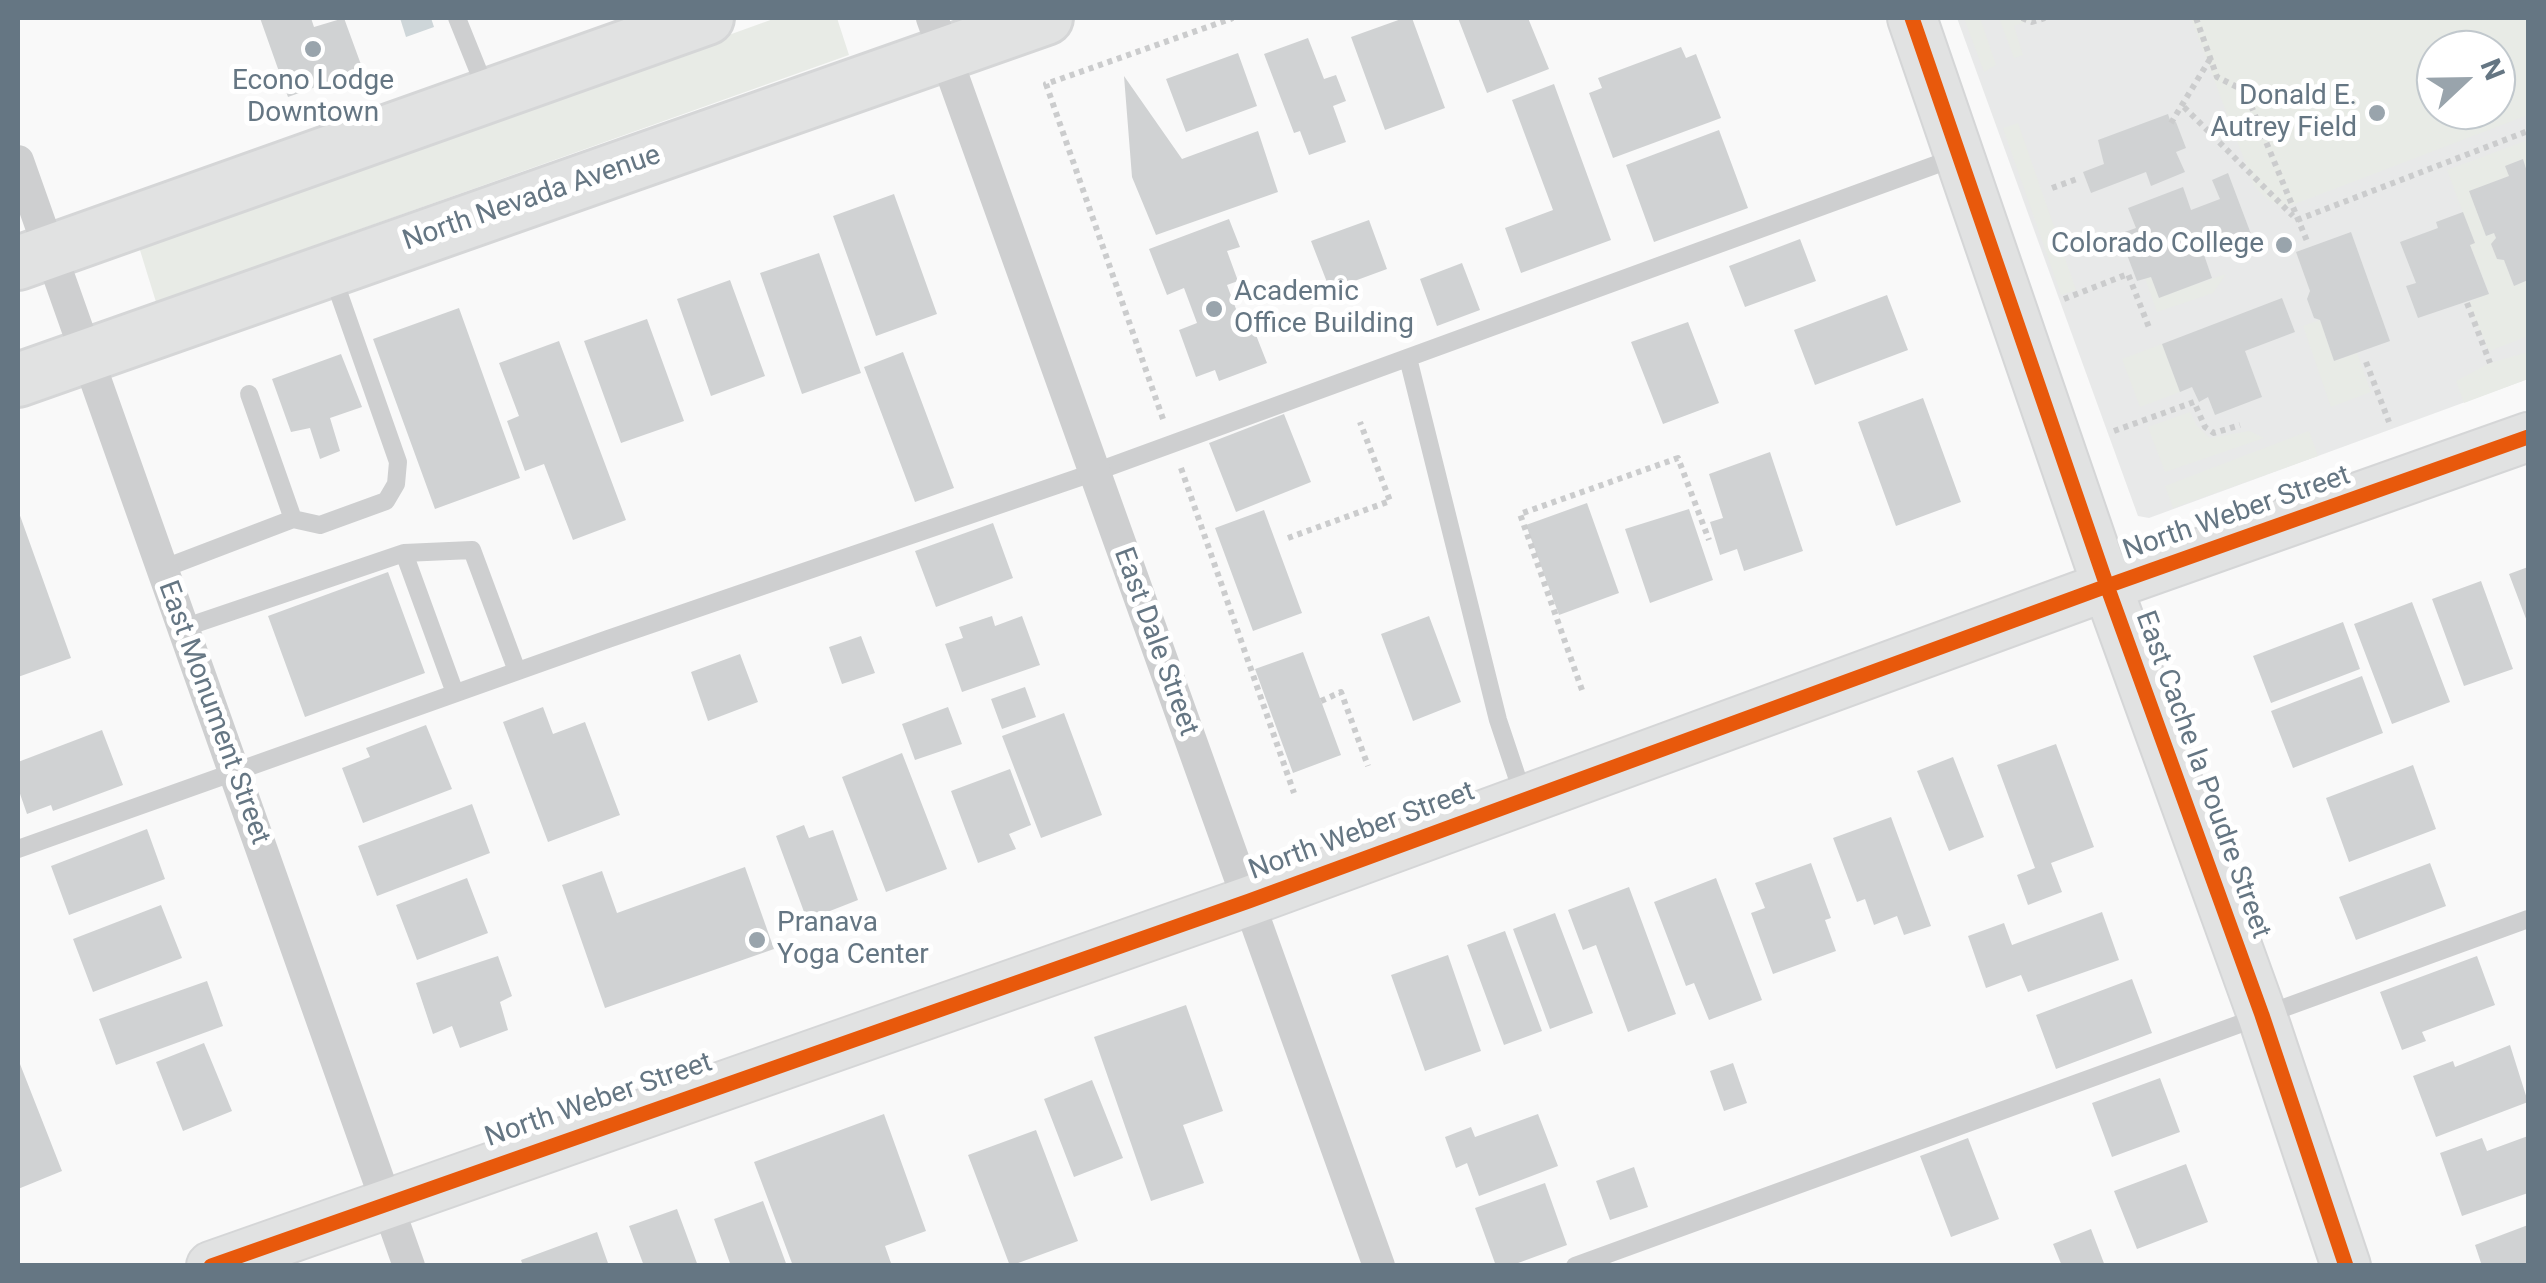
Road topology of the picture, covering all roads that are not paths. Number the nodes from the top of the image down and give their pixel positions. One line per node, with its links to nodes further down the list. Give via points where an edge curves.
1 (457, 18): 6 (lane)
2 (706, 18): 6 (main road)
3 (1046, 18): 5 (main road, North Nevada Avenue)
4 (1912, 18): 7 (street, East Cache la Poudre Street)
5 (939, 36): 10 (main road, North Nevada Avenue); 16 (street, East Dale Street)
6 (488, 96): 9 (main road)
7 (1960, 156): 12 (lane); 20 (street, East Cache la Poudre Street)
8 (18, 161): 9 (street, East Monument Street)
9 (34, 257): 11 (street, East Monument Street)
10 (330, 270): 11 (main road, North Nevada Avenue); 17 (lane, via 398,462 396,484 386,501 320,525)
11 (87, 356): 13 (main road, North Nevada Avenue); 19 (street, East Monument Street)
12 (1408, 358): 16 (lane); 25 (lane, via 1498,720)
13 (18, 380)
14 (249, 394): 17 (lane)
15 (2528, 437): 20 (street, North Weber Street)
16 (1095, 472): 22 (lane); 27 (street, East Dale Street)
17 (293, 519): 19 (lane)
18 (404, 553): 21 (lane); 22 (lane, via 472,550); 23 (lane)
19 (162, 568): 21 (street, East Monument Street)
20 (2107, 586): 25 (street, North Weber Street); 29 (street, East Cache la Poudre Street)
21 (183, 628): 24 (street, East Monument Street)
22 (516, 671): 23 (lane)
23 (455, 693): 24 (lane)
24 (234, 772): 26 (lane); 30 (street, East Monument Street)
25 (1524, 798): 27 (street, North Weber Street)
26 (18, 849)
27 (1248, 901): 30 (street, North Weber Street); 33 (street, East Dale Street)
28 (2528, 919): 29 (lane)
29 (2262, 1014): 34 (lane); 35 (street, East Cache la Poudre Street)
30 (386, 1202): 31 (street, North Weber Street); 32 (street, East Monument Street)
31 (211, 1266)
32 (409, 1266)
33 (1379, 1266)
34 (1575, 1266)
35 (2346, 1266)

